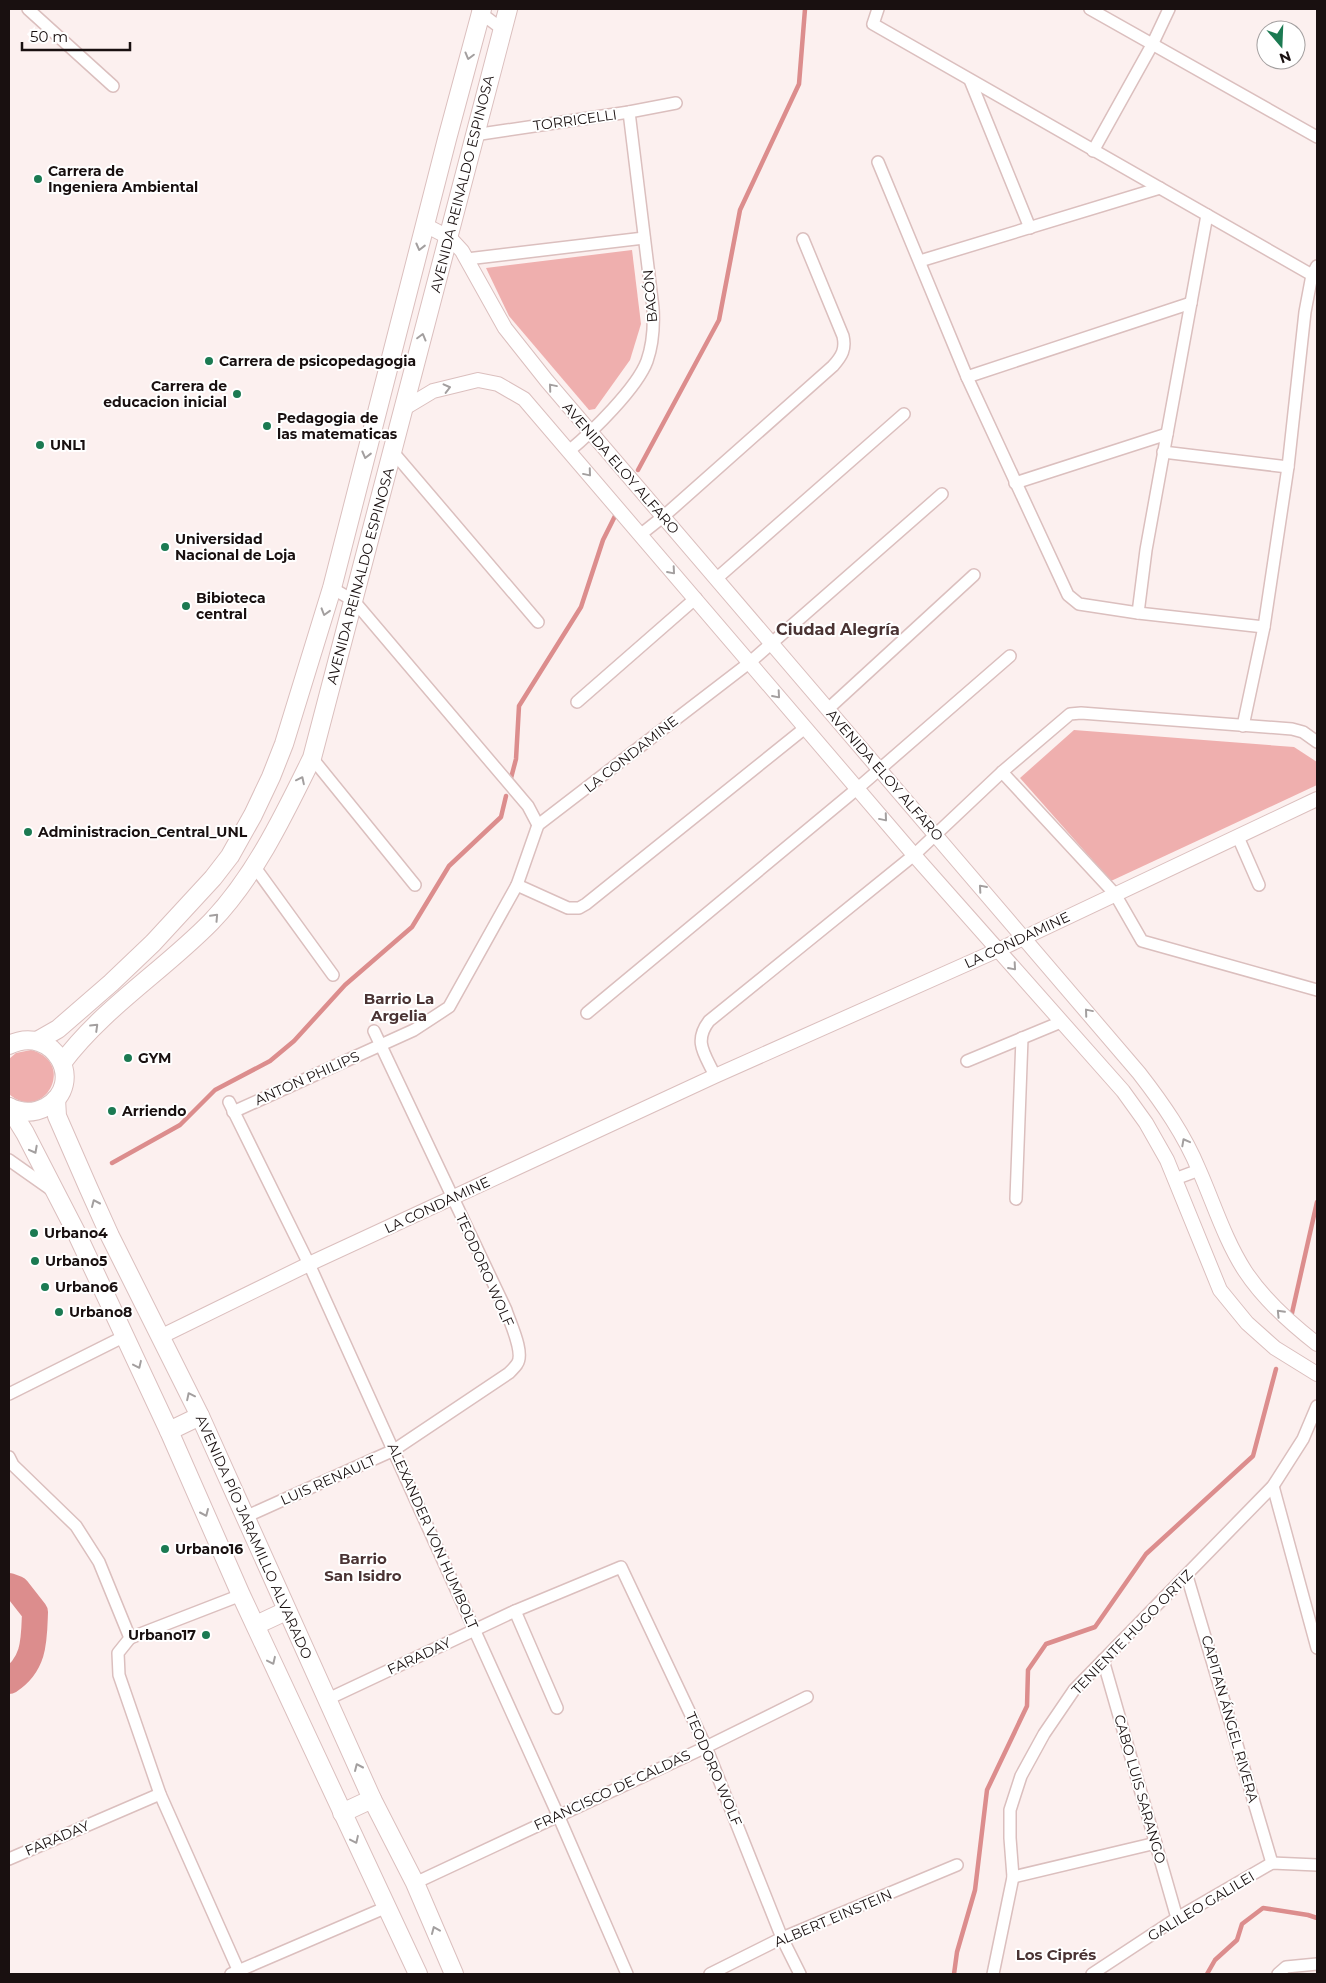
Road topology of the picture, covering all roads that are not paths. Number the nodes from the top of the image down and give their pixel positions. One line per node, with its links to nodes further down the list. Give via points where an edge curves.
1 (28, 9): 10 (street)
2 (508, 9): 7 (main road, AVENIDA REINALDO ESPINOSA)
3 (878, 9): 9 (street, via 873,24)
4 (1090, 9): 8 (street)
5 (1169, 9): 8 (street)
6 (479, 10): 7 (street); 19 (main road, AVENIDA REINALDO ESPINOSA, one-way to 19)
7 (502, 29): 13 (main road, AVENIDA REINALDO ESPINOSA)
8 (1152, 45): 14 (street); 15 (street)
9 (970, 80): 15 (street); 20 (street)
10 (113, 86)
11 (676, 103): 12 (street, TORRICELLI)
12 (629, 112): 13 (street, TORRICELLI); 22 (street, BACÓN)
13 (474, 135): 21 (main road, AVENIDA REINALDO ESPINOSA)
14 (1317, 137)
15 (1093, 151): 17 (street)
16 (878, 162): 25 (street)
17 (1160, 188): 18 (street); 20 (street)
18 (1207, 215): 26 (street); 27 (street)
19 (425, 225): 21 (street, AVENIDA ELOY ALFARO); 43 (main road, AVENIDA REINALDO ESPINOSA, one-way to 43)
20 (1030, 228): 25 (street)
21 (450, 238): 24 (street, AVENIDA ELOY ALFARO); 29 (main road, AVENIDA REINALDO ESPINOSA, one-way to 21)
22 (644, 238): 24 (street); 31 (street, BACÓN, via 654,324 647,361 638,378)
23 (803, 240): 39 (street, via 843,336 844,352 833,366)
24 (467, 259): 31 (street, AVENIDA ELOY ALFARO, one-way to 24, via 506,328)
25 (920, 262): 28 (street)
26 (1315, 270): 36 (street, via 1305,312)
27 (1191, 303): 28 (street); 32 (street)
28 (967, 377): 37 (street)
29 (403, 409): 33 (street, AVENIDA ELOY ALFARO, one-way to 33, via 433,391 478,380 498,384 524,399); 34 (main road, AVENIDA REINALDO ESPINOSA)
30 (904, 414): 42 (street)
31 (591, 433): 33 (street, BACÓN); 39 (street, AVENIDA ELOY ALFARO)
32 (1167, 434): 35 (street); 37 (street)
33 (569, 451): 40 (street, AVENIDA ELOY ALFARO, one-way to 40)
34 (393, 452): 45 (main road, AVENIDA REINALDO ESPINOSA); 47 (street)
35 (1163, 452): 36 (street); 46 (street)
36 (1288, 467): 48 (street)
37 (1015, 483): 46 (street, via 1068,595 1079,604)
38 (942, 494): 49 (street, LA CONDAMINE)
39 (664, 516): 40 (street); 42 (street, AVENIDA ELOY ALFARO)
40 (640, 535): 44 (street, AVENIDA ELOY ALFARO, one-way to 44)
41 (974, 575): 53 (street)
42 (716, 578): 49 (street, AVENIDA ELOY ALFARO)
43 (332, 588): 45 (street); 79 (main road, AVENIDA REINALDO ESPINOSA, one-way to 79, via 284,744 253,815 230,856 146,950 58,1029)
44 (696, 598): 51 (street, AVENIDA ELOY ALFARO); 52 (street)
45 (354, 601): 57 (main road, AVENIDA REINALDO ESPINOSA); 62 (street, via 528,806)
46 (1138, 614): 48 (street)
47 (538, 622)
48 (1264, 627): 54 (street)
49 (772, 642): 51 (street, LA CONDAMINE); 53 (street, AVENIDA ELOY ALFARO)
50 (1010, 656): 58 (street)
51 (749, 663): 55 (street, AVENIDA ELOY ALFARO, one-way to 55); 62 (street, LA CONDAMINE)
52 (577, 702)
53 (828, 709): 58 (street, AVENIDA ELOY ALFARO)
54 (1244, 726): 56 (street, via 1292,729); 59 (street, via 1075,713 1065,717)
55 (805, 728): 60 (street, AVENIDA ELOY ALFARO); 68 (street, via 579,908 568,908)
56 (1317, 742)
57 (312, 758): 66 (main road, AVENIDA REINALDO ESPINOSA, one-way to 57); 67 (street)
58 (879, 768): 60 (street); 63 (street, AVENIDA ELOY ALFARO)
59 (1002, 772): 63 (street); 70 (street)
60 (858, 788): 65 (street, AVENIDA ELOY ALFARO, one-way to 65); 75 (street)
61 (1317, 799): 64 (street, LA CONDAMINE)
62 (538, 825): 68 (street)
63 (937, 835): 65 (street); 71 (street, AVENIDA ELOY ALFARO, one-way to 63)
64 (1238, 837): 69 (street); 70 (street, LA CONDAMINE)
65 (914, 855): 72 (street, AVENIDA ELOY ALFARO); 84 (street, via 708,1021 700,1037)
66 (254, 866): 73 (street); 83 (main road, AVENIDA REINALDO ESPINOSA, one-way to 66, via 106,1016 209,924)
67 (416, 885)
68 (517, 885): 81 (street, ANTON PHILIPS, via 449,1007 414,1030)
69 (1259, 885)
70 (1115, 894): 71 (street, LA CONDAMINE); 74 (street, via 1142,941)
71 (1024, 937): 72 (street, LA CONDAMINE); 89 (street, AVENIDA ELOY ALFARO, one-way to 71, via 1170,1114 1140,1073)
72 (998, 950): 76 (street, AVENIDA ELOY ALFARO, one-way to 76); 84 (street, LA CONDAMINE)
73 (334, 975)
74 (1317, 990)
75 (587, 1013)
76 (1061, 1022): 78 (street); 90 (street, AVENIDA ELOY ALFARO, via 1135,1107)
77 (374, 1031): 81 (street, TEODORO WOLF)
78 (1022, 1038): 82 (street); 93 (street)
79 (38, 1041): 80 (main road, via 22,1040); 83 (main road, via 52,1049)
80 (9, 1045)
81 (380, 1045): 87 (street, ANTON PHILIPS); 92 (street, TEODORO WOLF)
82 (967, 1061)
83 (62, 1063): 85 (main road, via 64,1084)
84 (715, 1076): 92 (street, LA CONDAMINE)
85 (56, 1099): 86 (main road, via 35,1112); 94 (main road, AVENIDA PÍO JARAMILLO ALVARADO, one-way to 85, via 57,1116)
86 (9, 1107): 91 (main road, one-way to 91)
87 (231, 1107): 96 (street, ALEXANDER VON HUMBOLT)
88 (9, 1160): 91 (street)
89 (1199, 1170): 90 (street); 99 (street, AVENIDA ELOY ALFARO, one-way to 89, via 1289,1322 1246,1272 1230,1246)
90 (1175, 1179): 101 (street, AVENIDA ELOY ALFARO, via 1220,1290 1247,1323 1275,1348)
91 (58, 1194): 95 (main road)
92 (452, 1198): 96 (street, LA CONDAMINE); 100 (street, TEODORO WOLF, via 506,1310 520,1351 517,1365)
93 (1016, 1199)
94 (110, 1236): 95 (main road); 98 (main road, AVENIDA PÍO JARAMILLO ALVARADO)
95 (84, 1248): 97 (main road)
96 (309, 1264): 98 (street, LA CONDAMINE); 106 (street, ALEXANDER VON HUMBOLT)
97 (125, 1336): 102 (street); 105 (main road, one-way to 105)
98 (160, 1337): 104 (main road, AVENIDA PÍO JARAMILLO ALVARADO, one-way to 98)
99 (1317, 1344)
100 (509, 1373): 106 (street, LUIS RENAULT)
101 (1317, 1374)
102 (9, 1394)
103 (1317, 1406): 108 (street, TENIENTE HUGO ORTIZ, via 1303,1438)
104 (200, 1416): 105 (main road); 109 (main road, AVENIDA PÍO JARAMILLO ALVARADO)
105 (169, 1432): 112 (main road, one-way to 112)
106 (394, 1450): 109 (street, LUIS RENAULT); 116 (street, ALEXANDER VON HUMBOLT)
107 (9, 1457): 117 (street, via 13,1465 76,1526 99,1562)
108 (1274, 1486): 111 (street, TENIENTE HUGO ORTIZ); 118 (street)
109 (245, 1517): 113 (main road, AVENIDA PÍO JARAMILLO ALVARADO)
110 (621, 1566): 114 (street, FARADAY); 123 (street, TEODORO WOLF)
111 (1188, 1576): 119 (street, TENIENTE HUGO ORTIZ); 130 (street, CAPITAN ÁNGEL RIVERA)
112 (241, 1595): 115 (main road); 117 (street)
113 (286, 1611): 115 (main road); 121 (main road, AVENIDA PÍO JARAMILLO ALVARADO)
114 (515, 1611): 116 (street, FARADAY); 122 (street)
115 (256, 1625): 126 (main road, one-way to 126)
116 (475, 1629): 121 (street, FARADAY); 127 (street, ALEXANDER VON HUMBOLT)
117 (130, 1638): 124 (street, via 118,1653 119,1675)
118 (1317, 1645)
119 (1103, 1660): 128 (street, CABO LUIS SARANGO); 133 (street, TENIENTE HUGO ORTIZ, via 1074,1690 1044,1734 1022,1776 1010,1810)
120 (808, 1697): 123 (street, FRANCISCO DE CALDAS)
121 (328, 1699): 125 (main road, AVENIDA PÍO JARAMILLO ALVARADO, one-way to 121)
122 (557, 1708)
123 (706, 1746): 127 (street, FRANCISCO DE CALDAS); 137 (street, TEODORO WOLF)
124 (160, 1794): 129 (street, FARADAY); 139 (street)
125 (372, 1798): 126 (main road); 134 (main road, AVENIDA PÍO JARAMILLO ALVARADO)
126 (342, 1813): 135 (main road, one-way to 135)
127 (558, 1815): 134 (street, FRANCISCO DE CALDAS); 143 (street, ALEXANDER VON HUMBOLT)
128 (1156, 1843): 133 (street); 136 (street, CABO LUIS SARANGO)
129 (9, 1859)
130 (1272, 1863): 132 (street); 136 (street, GALILEO GALILEI)
131 (957, 1865): 137 (street, ALBERT EINSTEIN)
132 (1317, 1866)
133 (1013, 1877): 146 (street, TENIENTE HUGO ORTIZ)
134 (415, 1883): 142 (main road, AVENIDA PÍO JARAMILLO ALVARADO, one-way to 134)
135 (387, 1907): 139 (street); 141 (main road)
136 (1177, 1918): 147 (street, GALILEO GALILEI)
137 (782, 1938): 144 (street, ALBERT EINSTEIN); 145 (street, TEODORO WOLF)
138 (1317, 1964): 140 (street, via 1286,1967)
139 (236, 1973)
140 (1279, 1973)
141 (418, 1974)
142 (454, 1974)
143 (628, 1974)
144 (710, 1974)
145 (800, 1974)
146 (993, 1974)
147 (1092, 1974)

